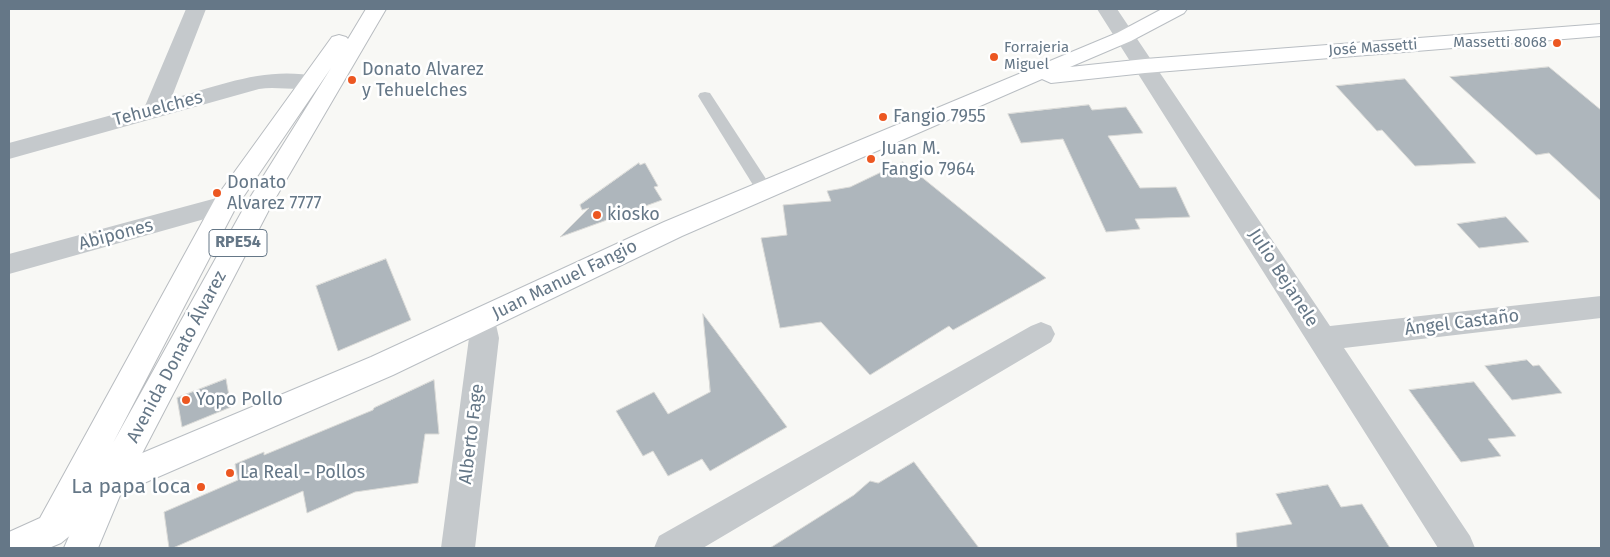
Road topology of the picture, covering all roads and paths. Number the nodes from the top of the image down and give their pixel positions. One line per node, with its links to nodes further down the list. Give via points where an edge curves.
1 (196, 9): 12 (street)
2 (363, 9): 10 (main road, Avenida Donato Álvarez / RPE54)
3 (376, 9): 21 (main road, Avenida Donato Álvarez / RPE54, via 260,204)
4 (1107, 9): 7 (street, Julio Bejanele)
5 (1177, 9): 7 (main road, Juan Manuel Fangio)
6 (1601, 30): 8 (main road, José Massetti)
7 (1124, 37): 8 (street, Julio Bejanele); 9 (main road, Juan Manuel Fangio)
8 (1144, 66): 9 (main road, Juan Manuel Fangio); 20 (street, Julio Bejanele)
9 (1022, 79): 14 (main road, Juan Manuel Fangio)
10 (310, 82): 12 (street, Tehuelches, via 257,82); 15 (main road, Avenida Donato Álvarez / RPE54)
11 (705, 96): 14 (lane)
12 (155, 109): 13 (street, Tehuelches)
13 (9, 151)
14 (764, 189): 18 (main road, Juan Manuel Fangio)
15 (224, 205): 16 (street, Abipones); 22 (main road, Avenida Donato Álvarez / RPE54)
16 (9, 264)
17 (1601, 307): 20 (street, Ángel Castaño)
18 (481, 320): 21 (main road, Juan Manuel Fangio, via 382,366); 25 (street, Alberto Fage, via 484,338)
19 (1042, 334): 26 (street)
20 (1322, 339): 27 (street, Julio Bejanele)
21 (109, 482): 22 (main road, Avenida Donato Álvarez / RPE54); 24 (main road)
22 (45, 540): 23 (main road, Avenida Donato Álvarez / RPE54)
23 (9, 548)
24 (81, 548)
25 (458, 548)
26 (671, 548)
27 (1458, 548)

